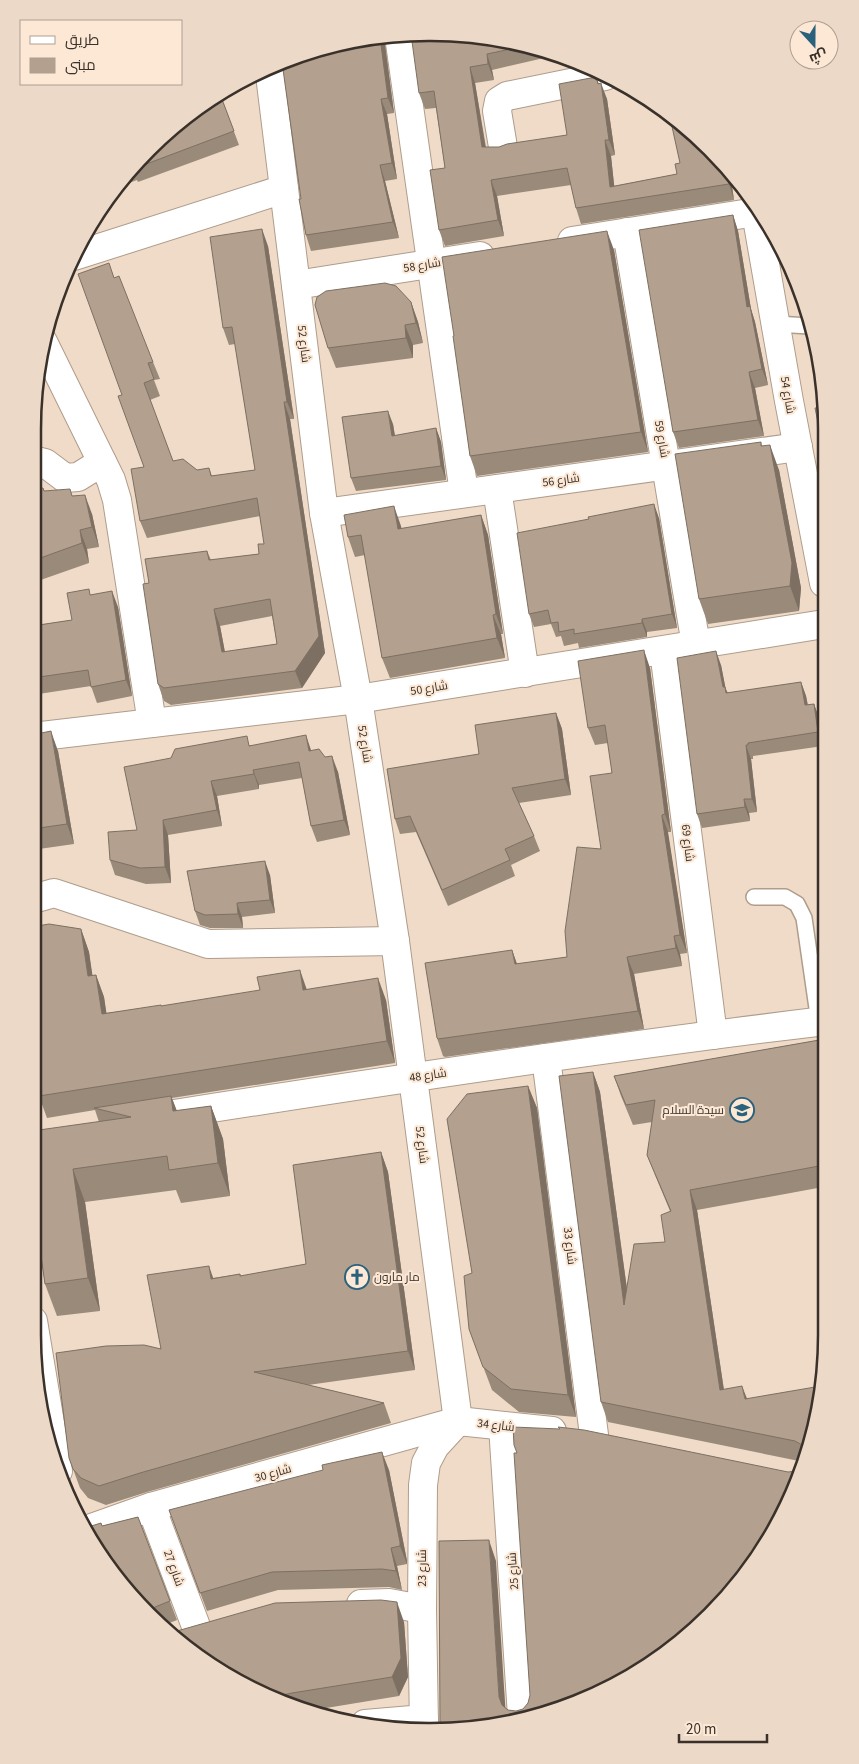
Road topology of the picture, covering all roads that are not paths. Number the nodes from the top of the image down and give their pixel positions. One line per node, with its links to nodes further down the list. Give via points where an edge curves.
1 (400, 42): 12 (street)
2 (270, 76): 5 (street, شارع 52)
3 (594, 78): 4 (street, via 507,96 499,101 497,111)
4 (502, 147)
5 (284, 188): 11 (street); 13 (street, شارع 52)
6 (749, 210): 8 (street)
7 (759, 224): 14 (street, شارع 54)
8 (627, 232): 9 (street); 20 (street, شارع 59)
9 (549, 245)
10 (500, 252): 12 (street, شارع 58)
11 (84, 253)
12 (432, 263): 13 (street, شارع 58); 22 (street)
13 (296, 285): 23 (street, شارع 52)
14 (776, 324): 15 (lane); 17 (street, شارع 54)
15 (804, 326)
16 (49, 354): 18 (street)
17 (798, 447): 20 (street, شارع 56); 24 (street, شارع 54)
18 (102, 462): 19 (street, via 78,477 64,478); 30 (street, via 116,500)
19 (41, 463)
20 (667, 465): 21 (street, شارع 56); 26 (street, شارع 59)
21 (497, 489): 22 (street, شارع 56); 28 (street)
22 (464, 493): 23 (street, شارع 56)
23 (324, 512): 29 (street, شارع 52)
24 (818, 552)
25 (818, 625): 26 (street, شارع 50)
26 (696, 646): 27 (street, شارع 50)
27 (664, 651): 28 (street, شارع 50); 37 (street, شارع 69)
28 (525, 673): 29 (street, شارع 50)
29 (358, 699): 30 (street, شارع 50); 34 (street, شارع 52)
30 (152, 723): 31 (street, شارع 50)
31 (41, 736)
32 (41, 897): 34 (street, via 54,893 208,944)
33 (754, 897): 35 (lane, via 786,897 797,904 804,918)
34 (394, 940): 39 (street, شارع 52)
35 (818, 998)
36 (818, 1022): 37 (street, شارع 48)
37 (713, 1035): 38 (street, شارع 48)
38 (546, 1058): 39 (street, شارع 48); 43 (street, شارع 33)
39 (414, 1076): 40 (street, شارع 48); 41 (street, شارع 52)
40 (150, 1118)
41 (458, 1421): 42 (street, شارع 34); 45 (street, شارع 30); 48 (street, شارع 23, via 435,1446 426,1463)
42 (503, 1426): 43 (street, شارع 34); 51 (street, شارع 25)
43 (594, 1435): 44 (street, شارع 34)
44 (622, 1440)
45 (152, 1507): 46 (street, شارع 30); 50 (street, شارع 27)
46 (92, 1528)
47 (338, 1604): 48 (street, via 389,1603)
48 (422, 1609): 52 (street, شارع 23)
49 (224, 1621): 50 (street)
50 (185, 1633)
51 (522, 1712)
52 (424, 1722)

